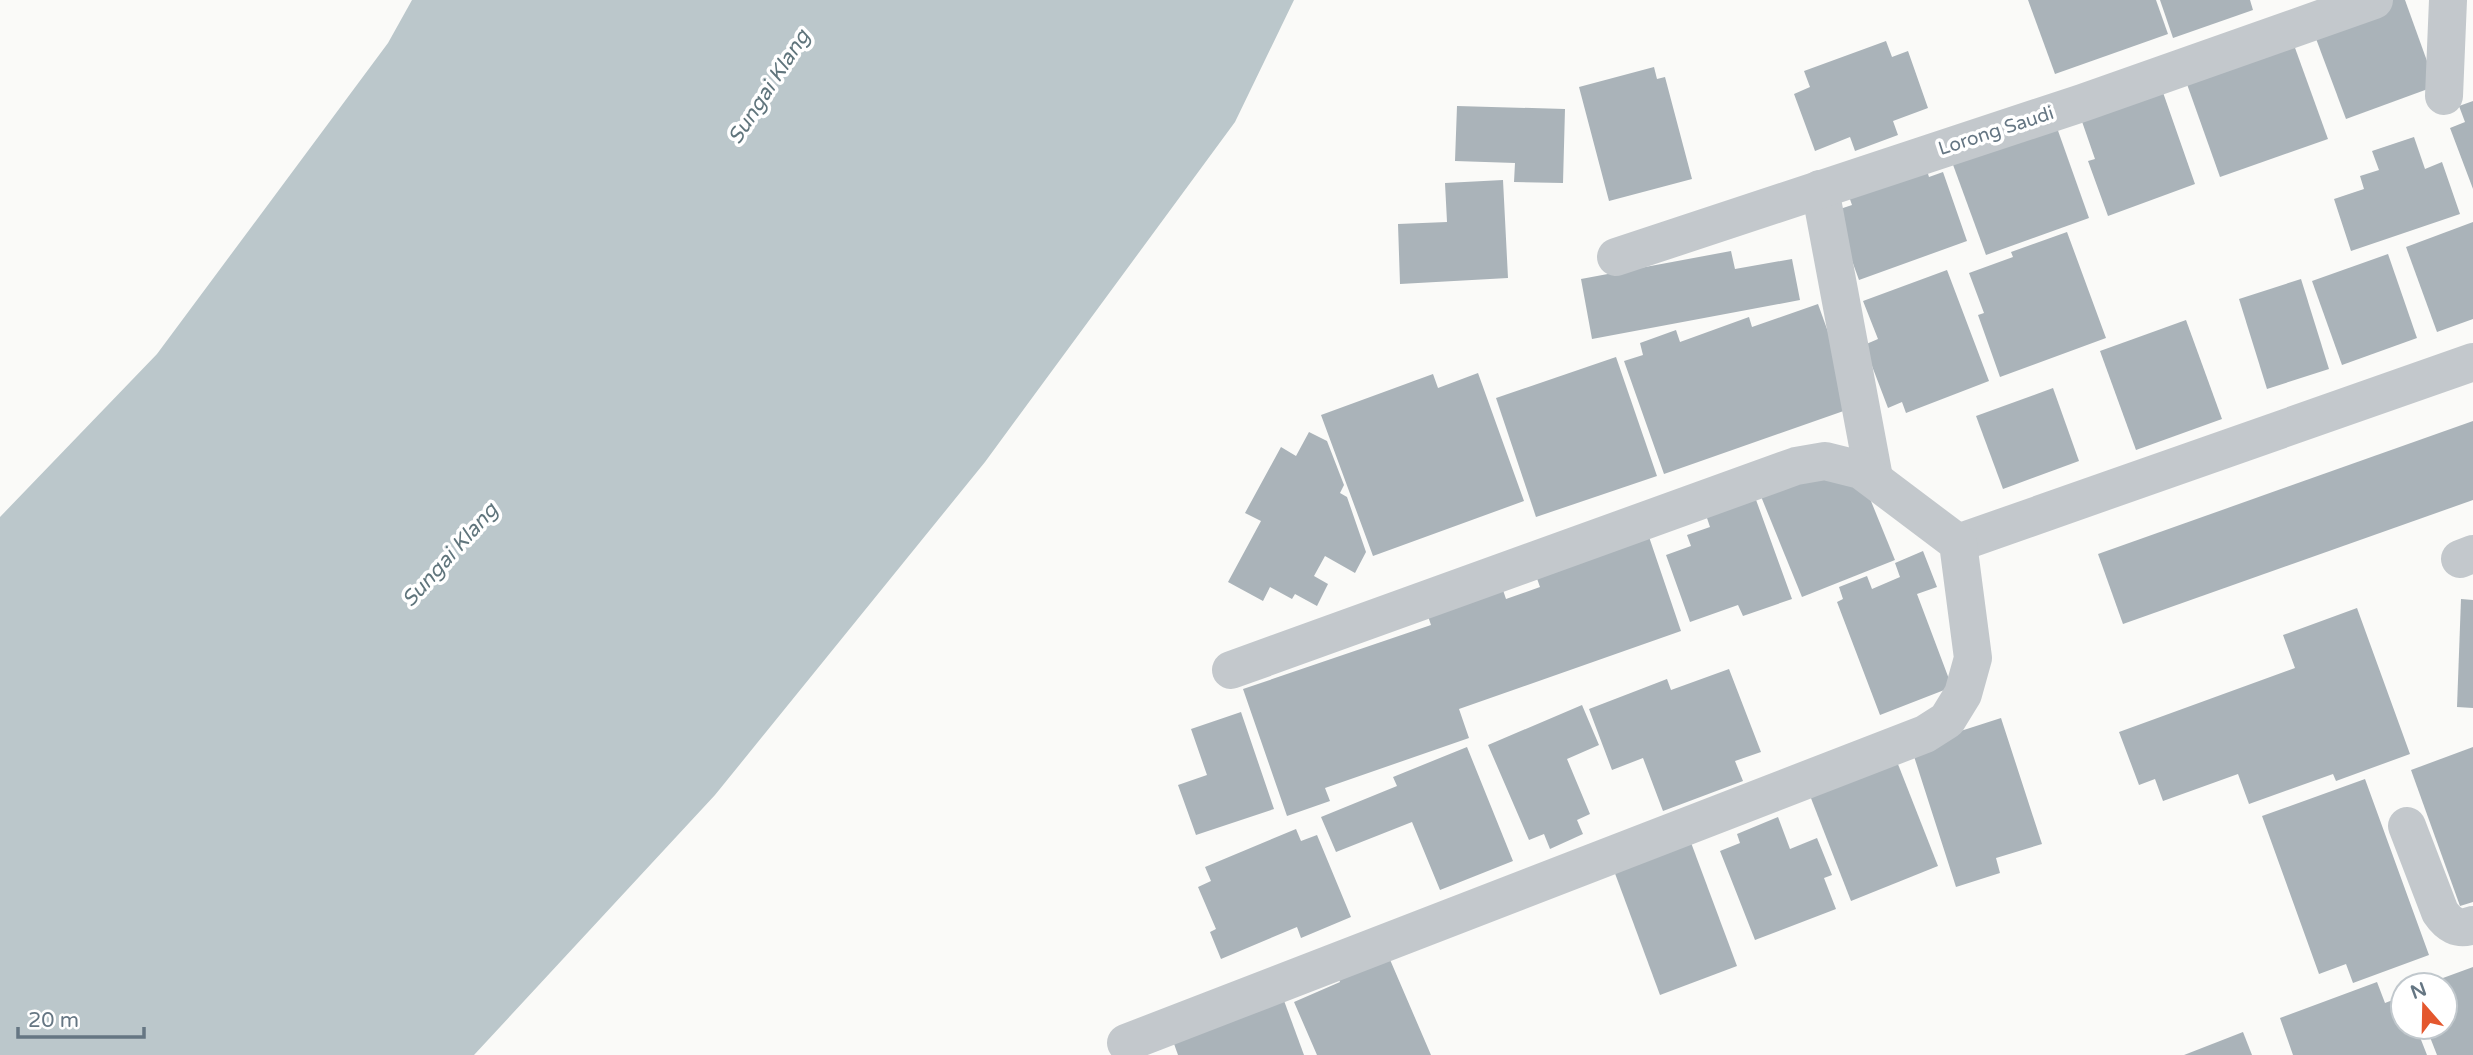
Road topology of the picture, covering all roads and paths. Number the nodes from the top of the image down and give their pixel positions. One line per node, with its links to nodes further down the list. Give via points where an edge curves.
1 (2374, 0): 4 (street, Lorong Saudi)
2 (2448, 0): 3 (street)
3 (2444, 96)
4 (1820, 189): 5 (street, Lorong Saudi); 7 (street)
5 (1616, 257)
6 (2473, 362): 8 (street)
7 (1874, 478): 8 (street); 9 (street, via 1825,460 1796,466)
8 (1958, 543): 12 (street, via 1973,658 1963,694 1947,720 1925,734)
9 (1231, 670)
10 (2407, 825): 11 (street, via 2446,922 2456,927)
11 (2473, 925)
12 (1126, 1043)

